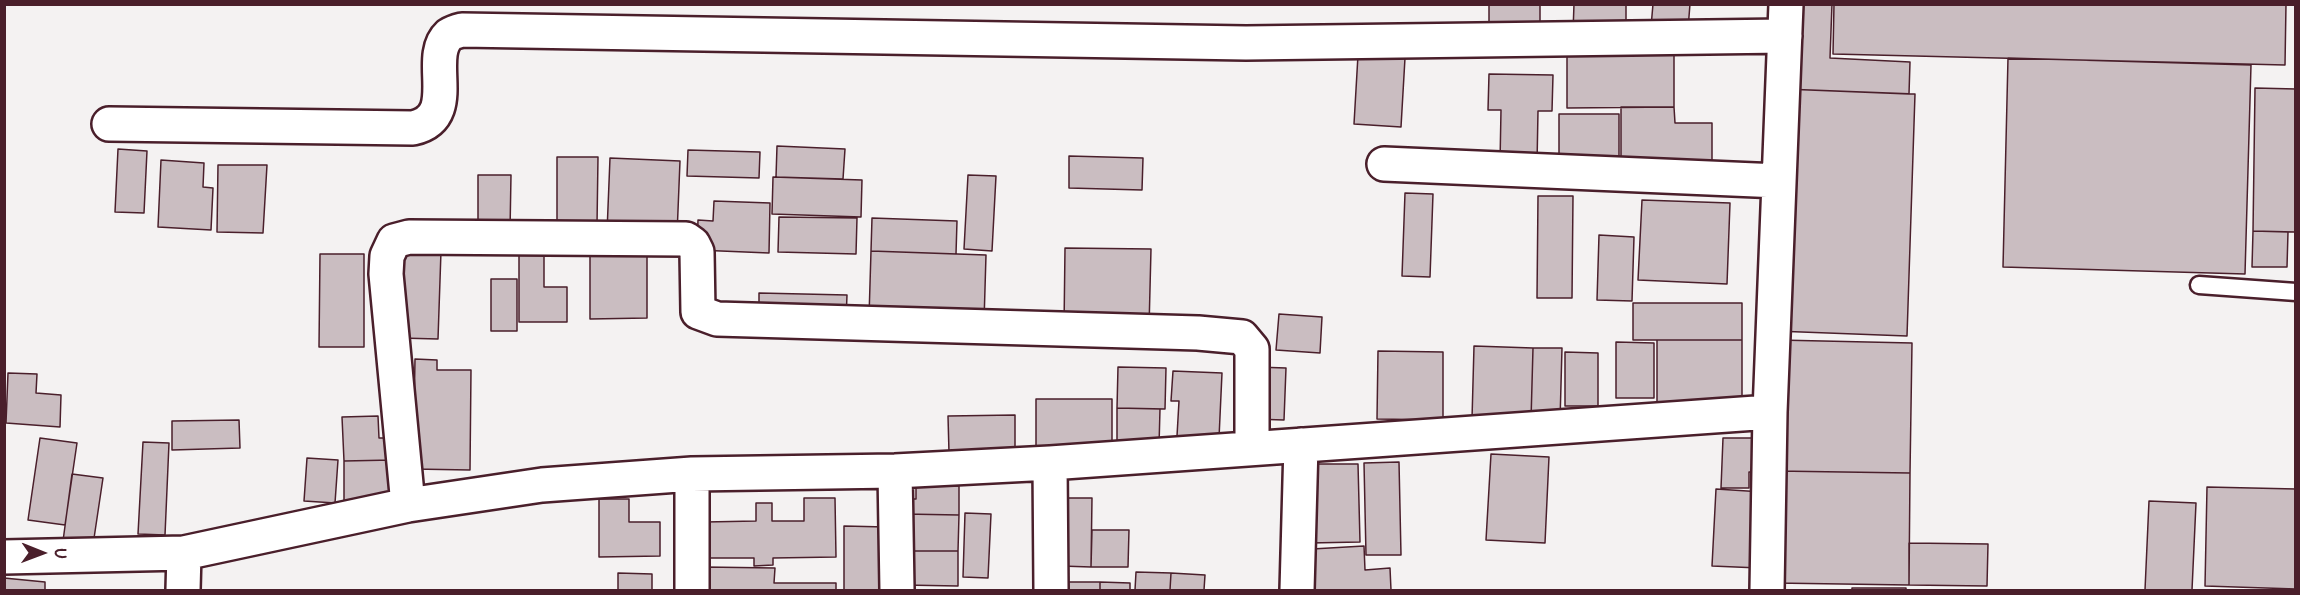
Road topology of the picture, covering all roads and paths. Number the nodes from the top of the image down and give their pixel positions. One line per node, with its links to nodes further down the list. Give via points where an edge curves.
1 (1785, 20): 2 (street, via 1246,43 462,30 449,36 442,47 437,111 424,125 413,128); 4 (street)
2 (109, 124)
3 (1383, 164): 4 (street)
4 (1779, 182): 7 (street)
5 (2199, 285): 6 (lane)
6 (2295, 292)
7 (1770, 412): 8 (street); 21 (street)
8 (1301, 445): 9 (street); 20 (street)
9 (1252, 448): 10 (street); 13 (street, via 1252,349 1242,337 717,319 698,312 697,252 686,239 410,237 394,241 387,256 386,274)
10 (1050, 463): 11 (street); 19 (street)
11 (895, 471): 12 (street); 18 (street)
12 (692, 474): 13 (street, via 542,485); 17 (street)
13 (408, 505): 14 (street)
14 (184, 553): 15 (street); 16 (street)
15 (4, 557)
16 (183, 591)
17 (692, 591)
18 (897, 591)
19 (1051, 591)
20 (1297, 591)
21 (1767, 591)

